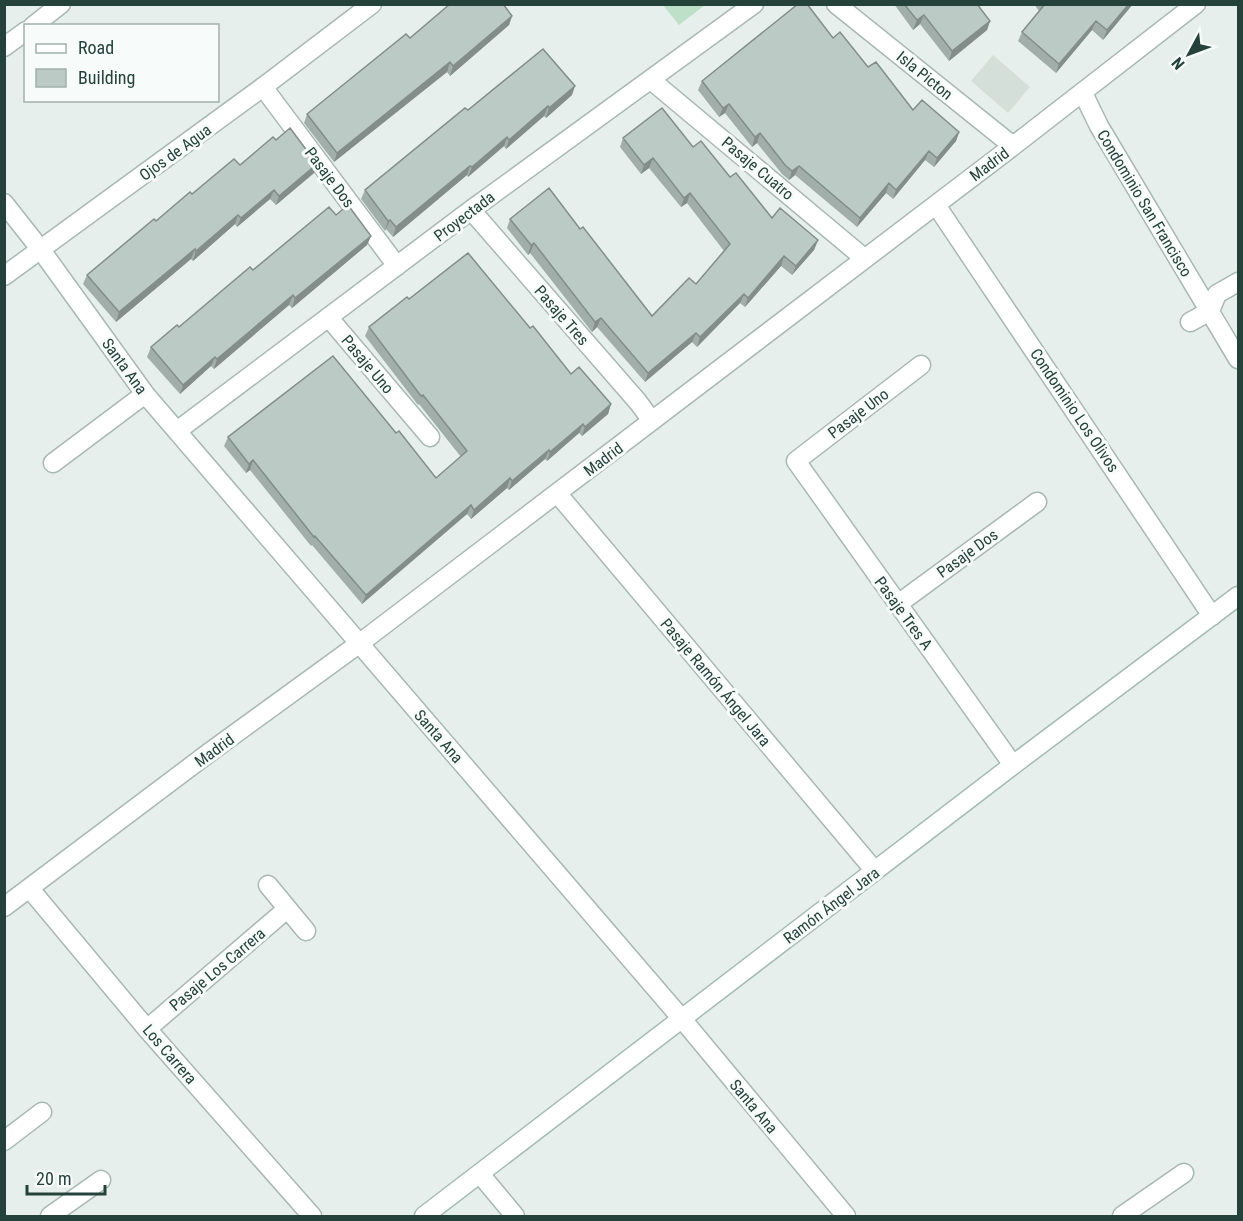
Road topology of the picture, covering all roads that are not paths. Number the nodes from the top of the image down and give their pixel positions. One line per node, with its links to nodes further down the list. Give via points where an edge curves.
1 (61, 4): 6 (street)
2 (372, 4): 10 (street, Ojos de Agua)
3 (754, 4): 9 (street, Proyectada)
4 (836, 4): 12 (street, Isla Picton)
5 (1196, 4): 11 (street, Madrid)
6 (36, 24)
7 (24, 32): 8 (street)
8 (4, 47)
9 (651, 80): 15 (street, Proyectada); 17 (street, Pasaje Cuatro)
10 (263, 87): 16 (street, Ojos de Agua); 18 (street, Pasaje Dos)
11 (1083, 93): 12 (street, Madrid); 21 (street, Condominio San Francisco)
12 (1013, 146): 14 (street, Madrid)
13 (4, 203): 16 (street, Santa Ana)
14 (936, 205): 17 (street, Madrid); 36 (street, Condominio Los Olivos)
15 (471, 210): 18 (street, Proyectada); 27 (street, Pasaje Tres)
16 (41, 250): 19 (street, Ojos de Agua); 26 (street, Santa Ana)
17 (864, 258): 27 (street, Madrid)
18 (397, 266): 22 (street, Proyectada)
19 (4, 276)
20 (1239, 282): 21 (street, via 1217,294)
21 (1210, 311): 23 (street); 24 (street, Condominio San Francisco)
22 (329, 318): 28 (street, Proyectada); 29 (street, Pasaje Uno)
23 (1190, 322)
24 (1239, 359)
25 (921, 365): 30 (street, Pasaje Uno)
26 (144, 394): 28 (street, Santa Ana); 31 (street)
27 (652, 422): 32 (street, Madrid)
28 (177, 431): 37 (street, Santa Ana)
29 (430, 437)
30 (796, 460): 35 (street, Pasaje Tres A)
31 (53, 463)
32 (557, 494): 37 (street, Madrid); 39 (street, Pasaje Ramón Ángel Jara)
33 (1037, 502): 35 (street, Pasaje Dos)
34 (1239, 596): 36 (street, Ramón Ángel Jara)
35 (898, 604): 38 (street, Pasaje Tres A)
36 (1212, 616): 38 (street, Ramón Ángel Jara)
37 (360, 644): 41 (street, Madrid); 45 (street, Santa Ana)
38 (1013, 765): 39 (street, Ramón Ángel Jara)
39 (875, 871): 45 (street, Ramón Ángel Jara)
40 (268, 885): 43 (street)
41 (30, 889): 42 (street, Madrid); 46 (street, Los Carrera)
42 (4, 907)
43 (287, 909): 44 (street); 46 (street, Pasaje Los Carrera)
44 (306, 931)
45 (682, 1018): 50 (street, Ramón Ángel Jara); 56 (street, Santa Ana)
46 (147, 1029): 53 (street, Los Carrera)
47 (42, 1112): 48 (street)
48 (4, 1141)
49 (1184, 1173): 57 (street)
50 (480, 1174): 54 (street, Ramón Ángel Jara); 55 (street)
51 (101, 1179): 52 (street)
52 (50, 1216)
53 (312, 1216)
54 (424, 1216)
55 (515, 1216)
56 (846, 1216)
57 (1122, 1216)

